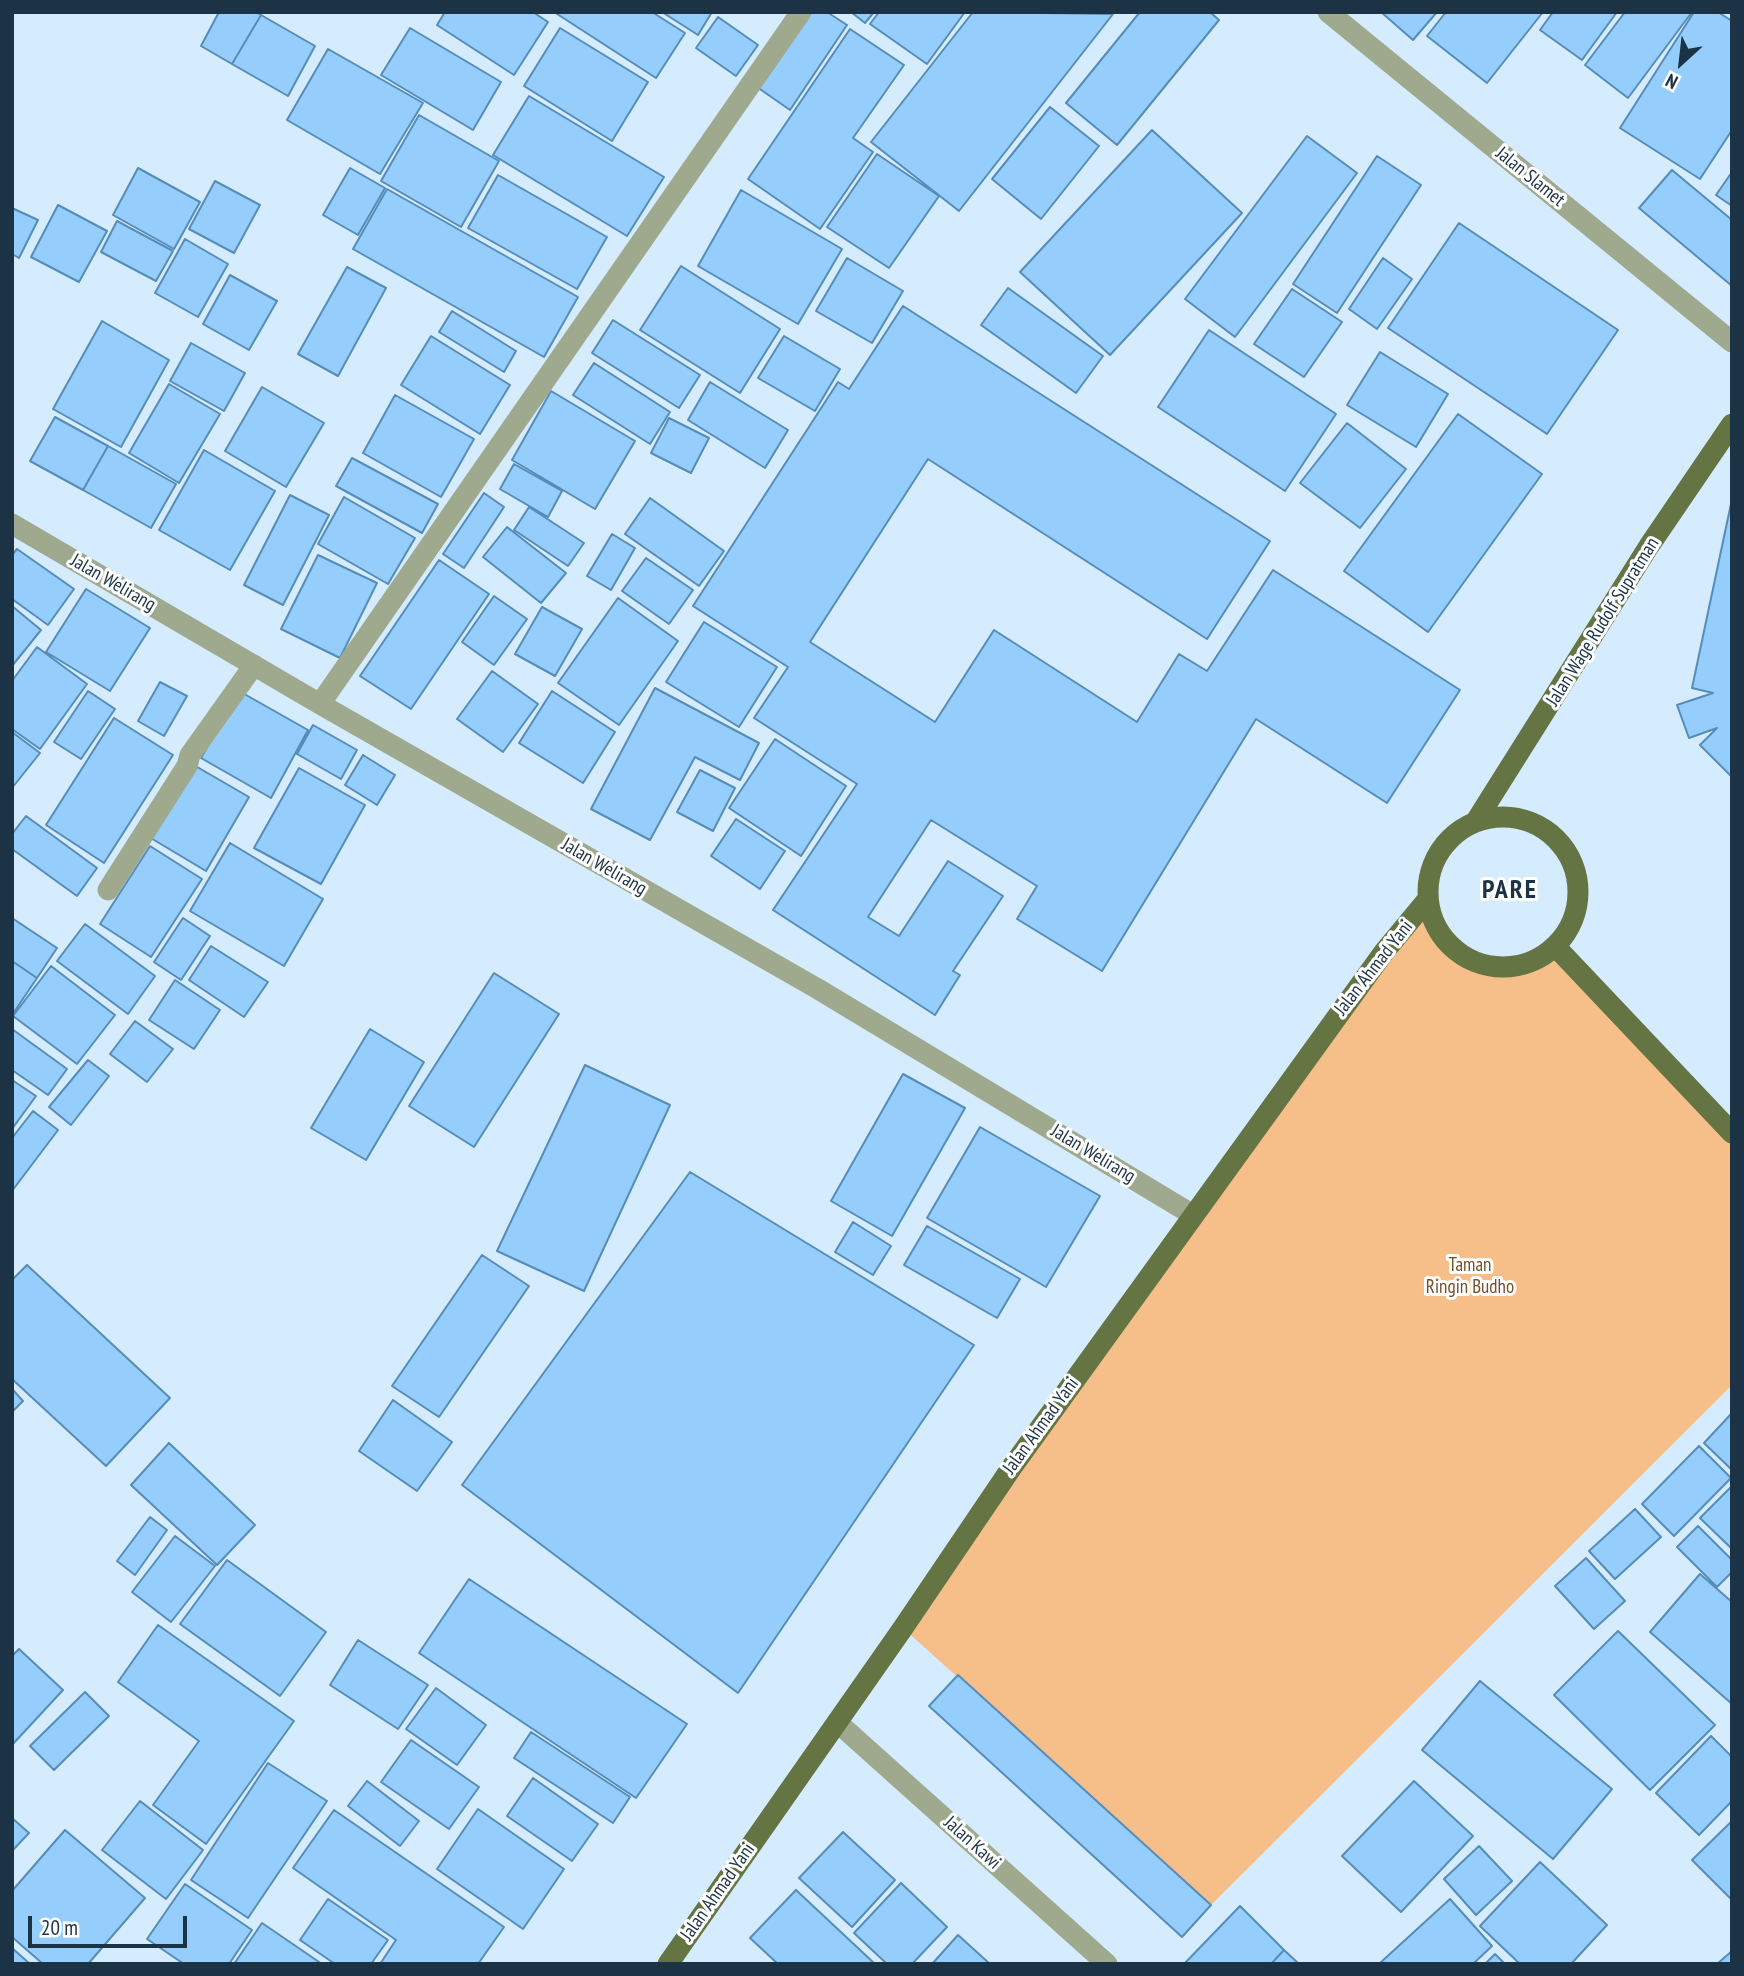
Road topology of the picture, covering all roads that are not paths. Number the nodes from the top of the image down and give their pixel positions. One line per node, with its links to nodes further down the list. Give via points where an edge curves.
1 (801, 12): 7 (street)
2 (1328, 12): 3 (street, Jalan Slamet)
3 (1732, 342)
4 (1732, 424): 8 (main road, Jalan Wage Rudolf Supratman)
5 (12, 524): 6 (street, Jalan Welirang)
6 (254, 665): 7 (street, Jalan Welirang); 9 (street, via 190,755)
7 (320, 704): 13 (street, Jalan Welirang, via 818,989)
8 (1476, 821): 10 (main road, via 1455,833 1440,850 1429,874); 11 (main road, via 1522,819 1544,828 1562,844 1574,864 1579,897 1569,929)
9 (108, 890)
10 (1428, 899): 11 (main road, via 1434,924 1470,960 1495,967 1517,966); 13 (main road, Jalan Ahmad Yani, via 1384,952)
11 (1556, 946): 12 (main road)
12 (1732, 1133)
13 (1193, 1215): 14 (main road, Jalan Ahmad Yani, via 1012,1466)
14 (837, 1721): 15 (main road, Jalan Ahmad Yani); 16 (street, Jalan Kawi)
15 (668, 1964)
16 (1107, 1964)

